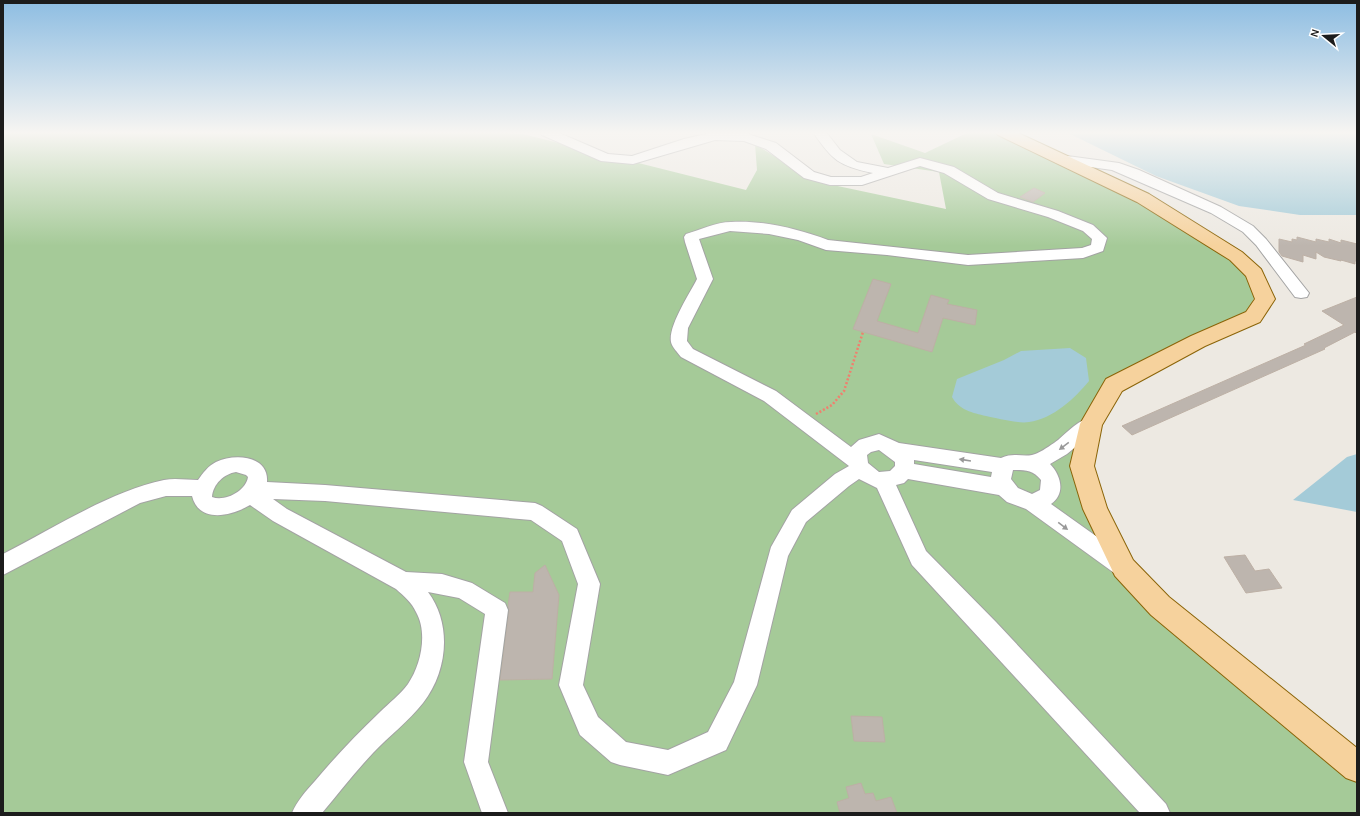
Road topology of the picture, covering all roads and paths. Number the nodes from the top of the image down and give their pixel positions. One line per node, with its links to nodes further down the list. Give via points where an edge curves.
1 (803, 170): 7 (street, via 809,175 830,181 862,181)
2 (876, 170): 7 (street)
3 (897, 170): 7 (street)
4 (949, 170): 10 (street, via 993,196 1053,214 1088,228 1100,238 1098,248 1083,253 968,260 826,245 802,236 769,229 730,226 691,237 705,279 680,328 678,342 686,354 770,396)
5 (1084, 170): 11 (main road, via 1143,198 1236,256 1254,273 1265,299 1253,317 1198,341 1114,385)
6 (1126, 170): 8 (street, via 1216,210 1248,229)
7 (889, 173)
8 (1301, 294)
9 (863, 332): 10 (path, via 844,391 839,399 833,406)
10 (803, 421): 14 (street)
11 (1091, 424): 13 (street, one-way to 13, via 1060,449); 23 (main road, via 1082,466 1096,509)
12 (897, 450): 14 (street, via 888,444 869,443 857,454); 15 (street, one-way to 12); 16 (street, via 902,456)
13 (1034, 463): 15 (street, via 1012,461); 21 (street, via 1048,476 1052,491 1041,501)
14 (859, 465): 17 (street, via 875,479); 20 (street, via 799,516 778,554 746,685 717,741 668,763 620,753 589,726 571,686 589,584 570,535 535,512 333,493)
15 (1003, 466): 19 (street, via 1001,481)
16 (903, 470): 17 (street, via 892,479); 19 (street)
17 (884, 481): 28 (street, via 919,558)
18 (203, 488): 20 (street, via 203,499 207,504 224,508 236,504); 20 (street, via 210,476 220,469 243,464 251,466 257,472 258,481); 22 (street, via 166,488 136,496 104,510)
19 (1005, 488): 21 (street, via 1017,498)
20 (252, 492): 24 (street, via 280,515)
21 (1032, 502): 23 (street, one-way to 23)
22 (3, 565)
23 (1124, 568): 25 (main road, via 1160,606)
24 (404, 582): 26 (street, via 420,597 431,617 433,647 429,666 416,692 358,751); 27 (street, via 433,581 460,587 497,610 476,762)
25 (1357, 767)
26 (305, 813)
27 (495, 813)
28 (1157, 813)

